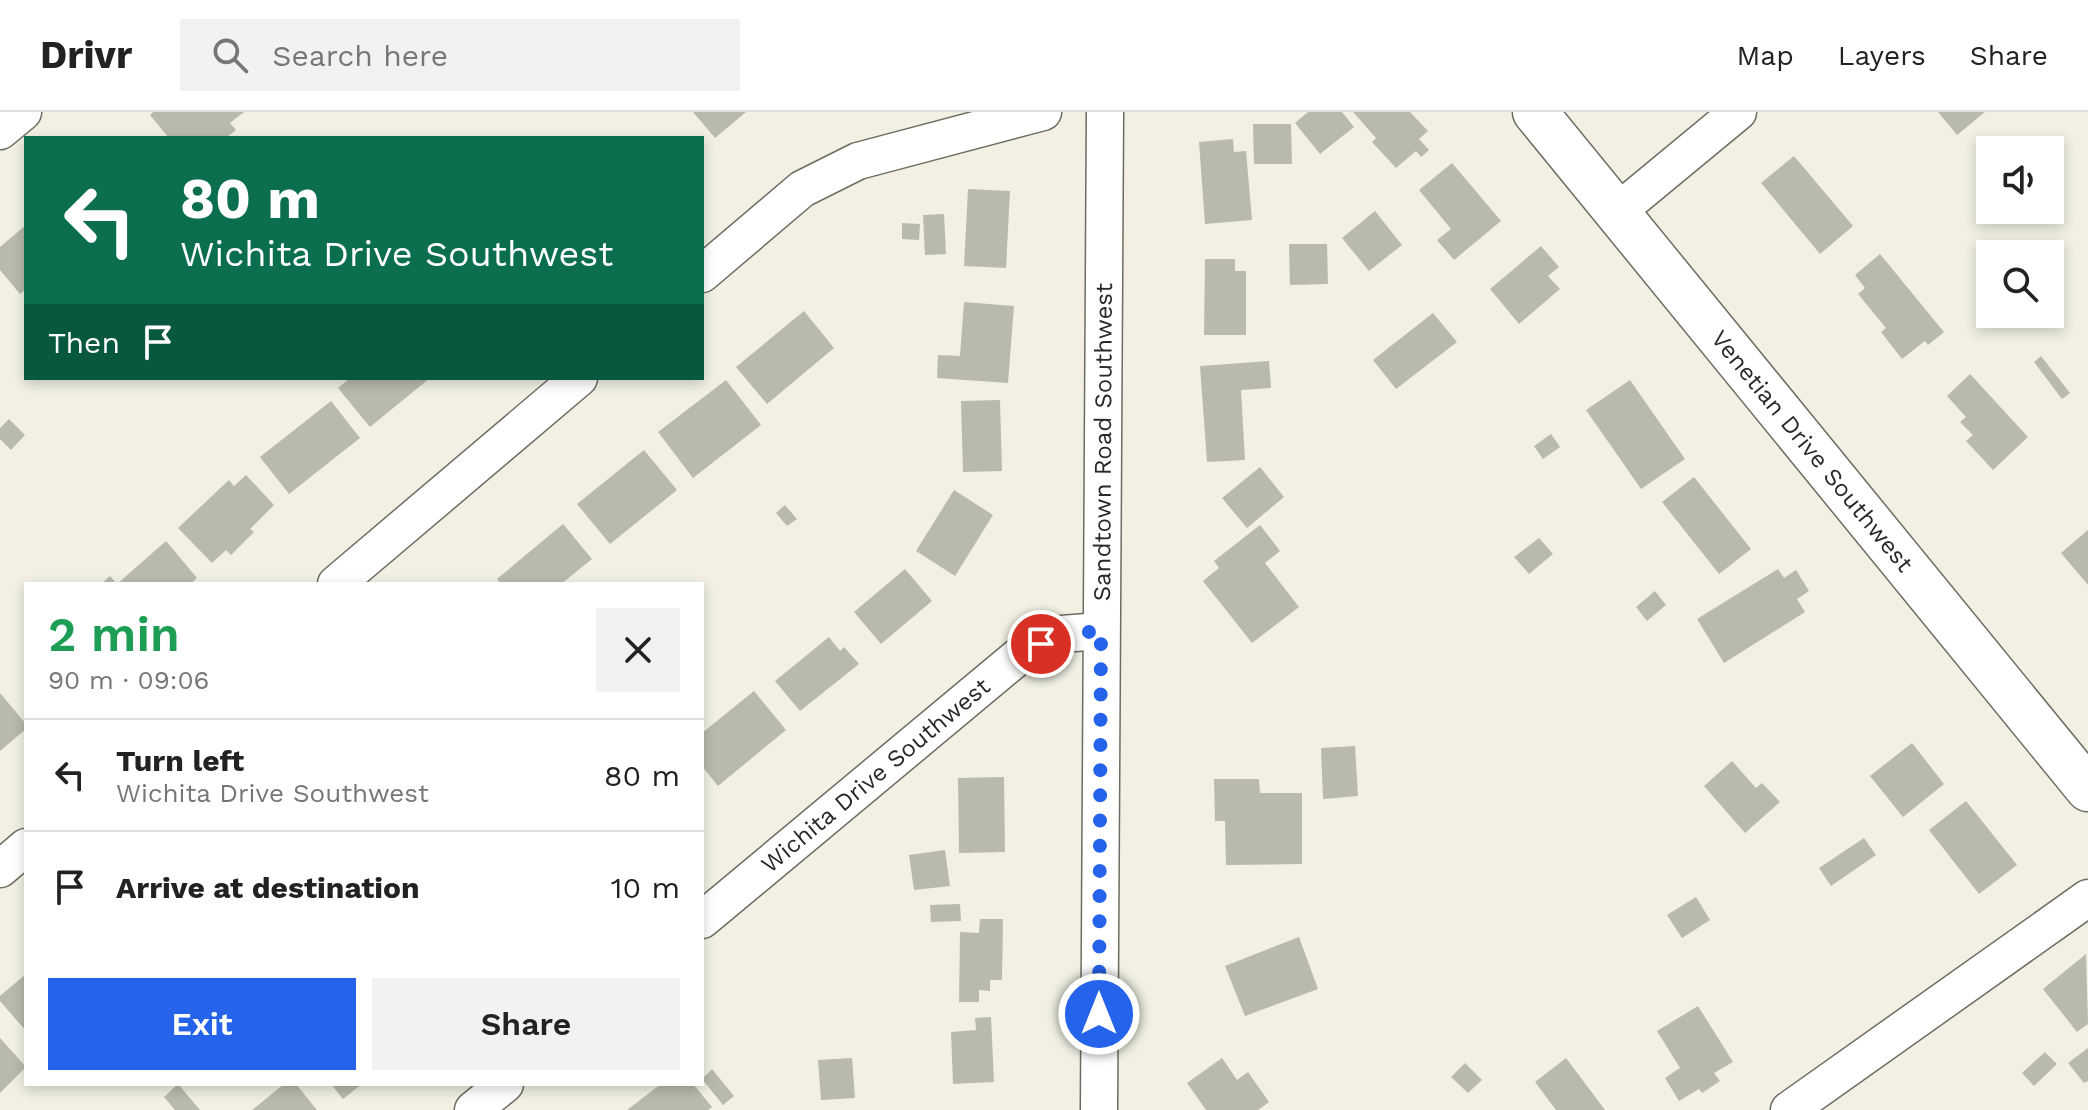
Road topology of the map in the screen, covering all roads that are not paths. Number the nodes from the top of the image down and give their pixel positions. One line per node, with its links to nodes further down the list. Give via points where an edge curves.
1 (23, 112): 6 (street)
2 (1043, 112): 8 (street, via 858,161 802,189)
3 (1105, 112): 11 (street, Sandtown Road Southwest)
4 (1535, 112): 7 (street, Venetian Drive Southwest)
5 (1738, 112): 7 (street)
6 (0, 131)
7 (1617, 212): 12 (street, Venetian Drive Southwest)
8 (704, 272)
9 (577, 380): 10 (street)
10 (338, 582)
11 (1101, 631): 16 (street, Wichita Drive Southwest, via 1061,634 1020,655); 19 (street, Sandtown Road Southwest)
12 (2088, 789)
13 (24, 849): 14 (street)
14 (0, 869)
15 (2088, 898): 20 (street)
16 (704, 918)
17 (503, 1086): 18 (street)
18 (473, 1110)
19 (1099, 1110)
20 (1789, 1110)

